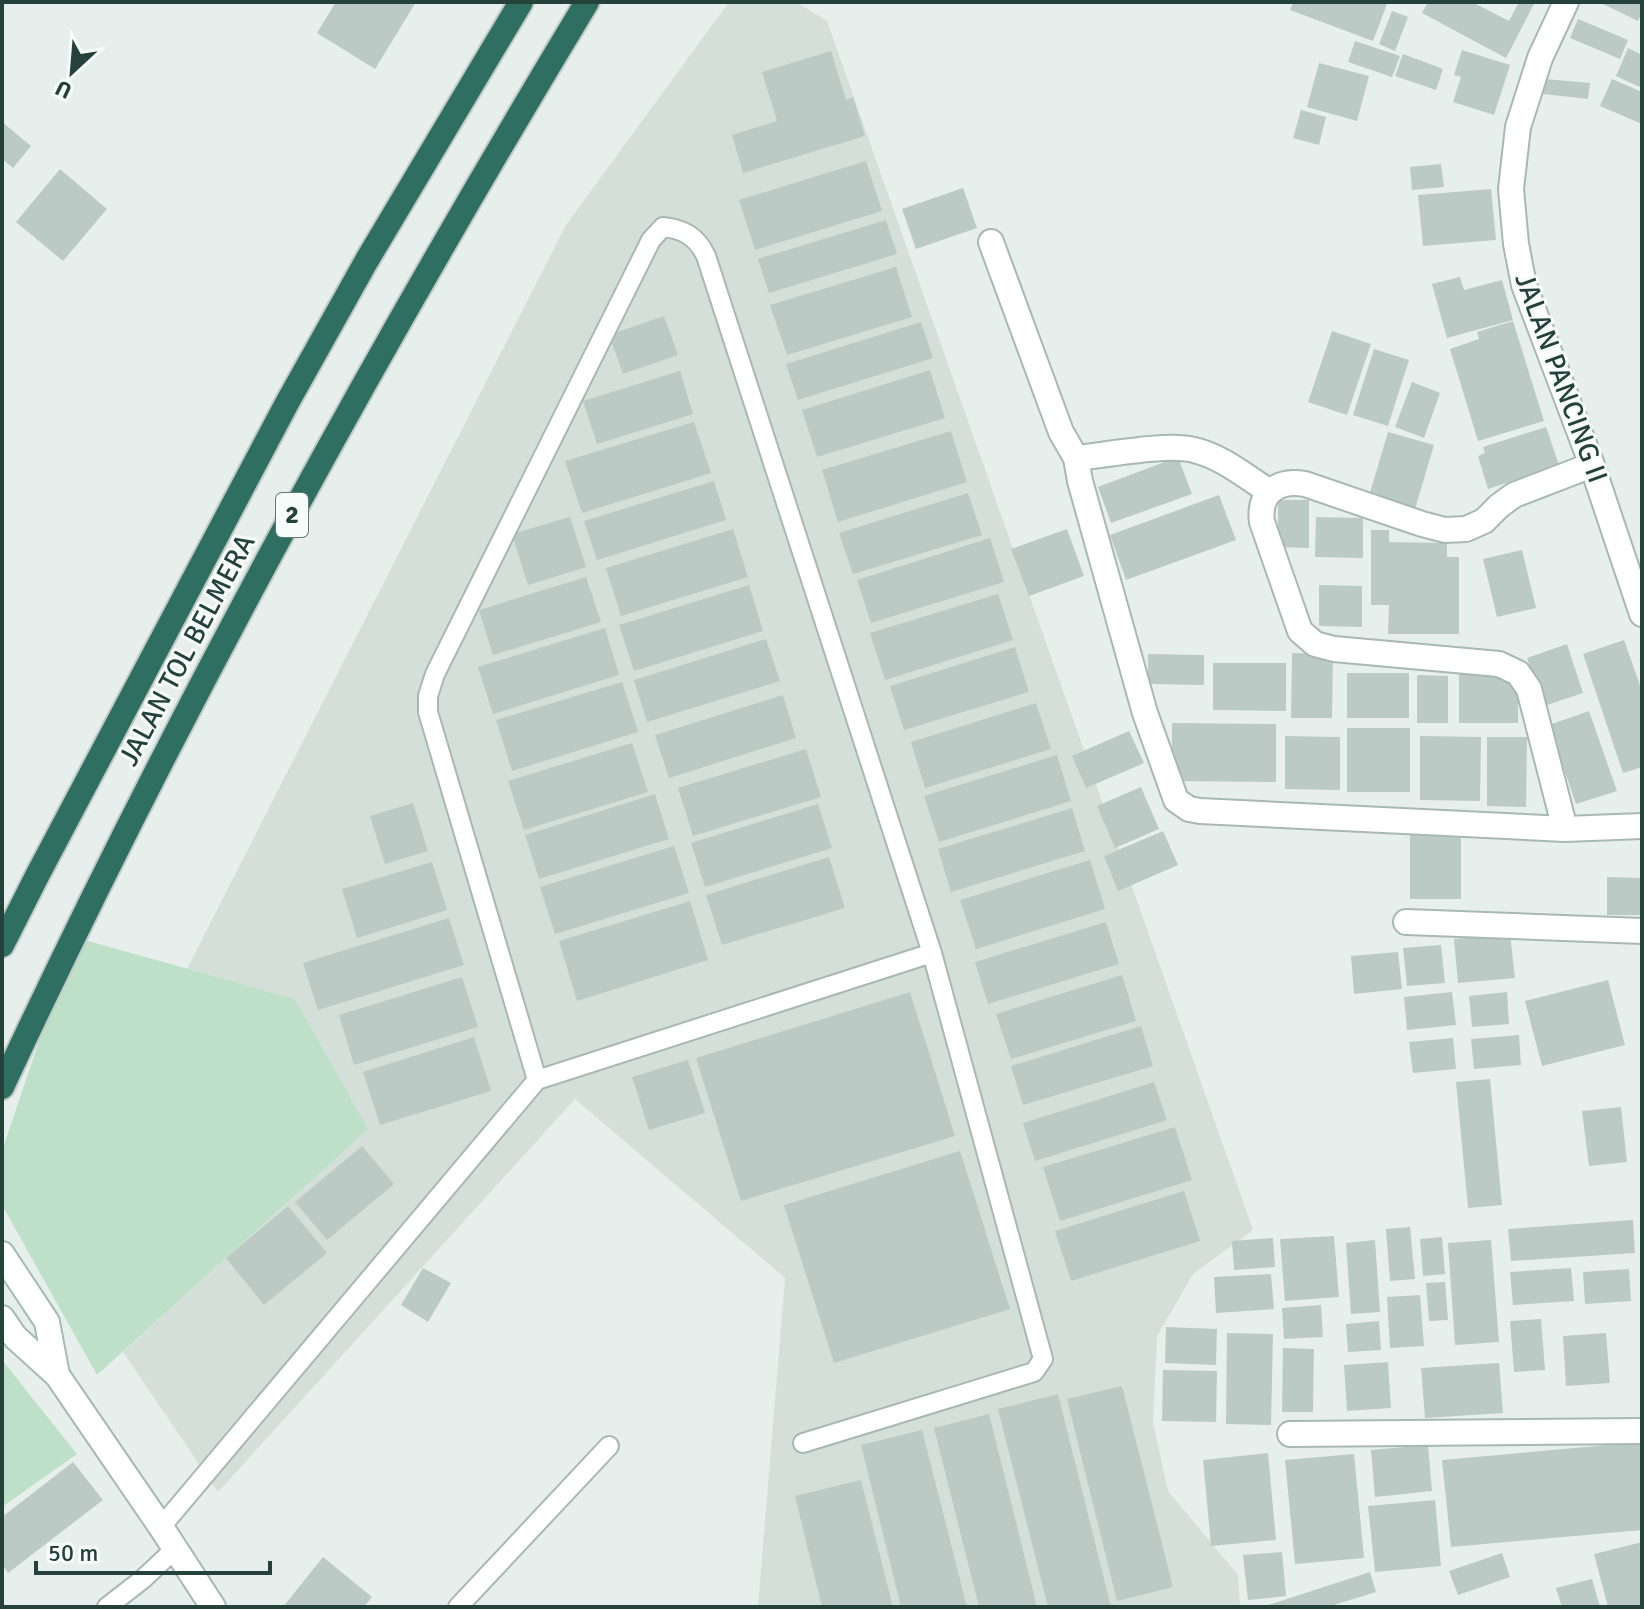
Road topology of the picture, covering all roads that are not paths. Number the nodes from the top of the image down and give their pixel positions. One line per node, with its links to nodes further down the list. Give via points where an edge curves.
1 (521, 2): 13 (highway, JALAN TOL BELMERA / 2, via 287,403)
2 (587, 2): 16 (highway, JALAN TOL BELMERA / 2, via 487,167 244,604)
3 (1566, 2): 6 (street, JALAN PANCING II, via 1540,58 1518,127 1511,189 1524,285)
4 (991, 242): 5 (street, via 1061,432)
5 (1076, 458): 7 (street, via 1193,449); 10 (street, via 1145,713 1176,800 1200,811)
6 (1592, 465): 7 (street, via 1514,495 1466,529 1422,524 1305,484 1282,484); 8 (street, JALAN PANCING II)
7 (1270, 492): 10 (street, via 1260,509 1262,522 1300,631 1315,644 1334,649 1499,664 1518,673 1529,689)
8 (1642, 614)
9 (1642, 826): 10 (street)
10 (1565, 829)
11 (1406, 922): 12 (street)
12 (1642, 931)
13 (2, 945)
14 (932, 953): 15 (lane); 15 (lane, via 706,256 692,237 663,227 651,240 428,696 428,712); 22 (lane, via 1043,1359 1034,1372)
15 (537, 1080): 24 (lane)
16 (2, 1087)
17 (2, 1254): 19 (street, via 47,1322)
18 (2, 1318): 19 (street)
19 (57, 1375): 24 (street)
20 (1642, 1431): 21 (street)
21 (1290, 1434)
22 (803, 1443)
23 (609, 1446): 28 (lane)
24 (161, 1527): 25 (street)
25 (175, 1549): 26 (lane); 27 (street)
26 (107, 1607)
27 (213, 1607)
28 (458, 1607)

